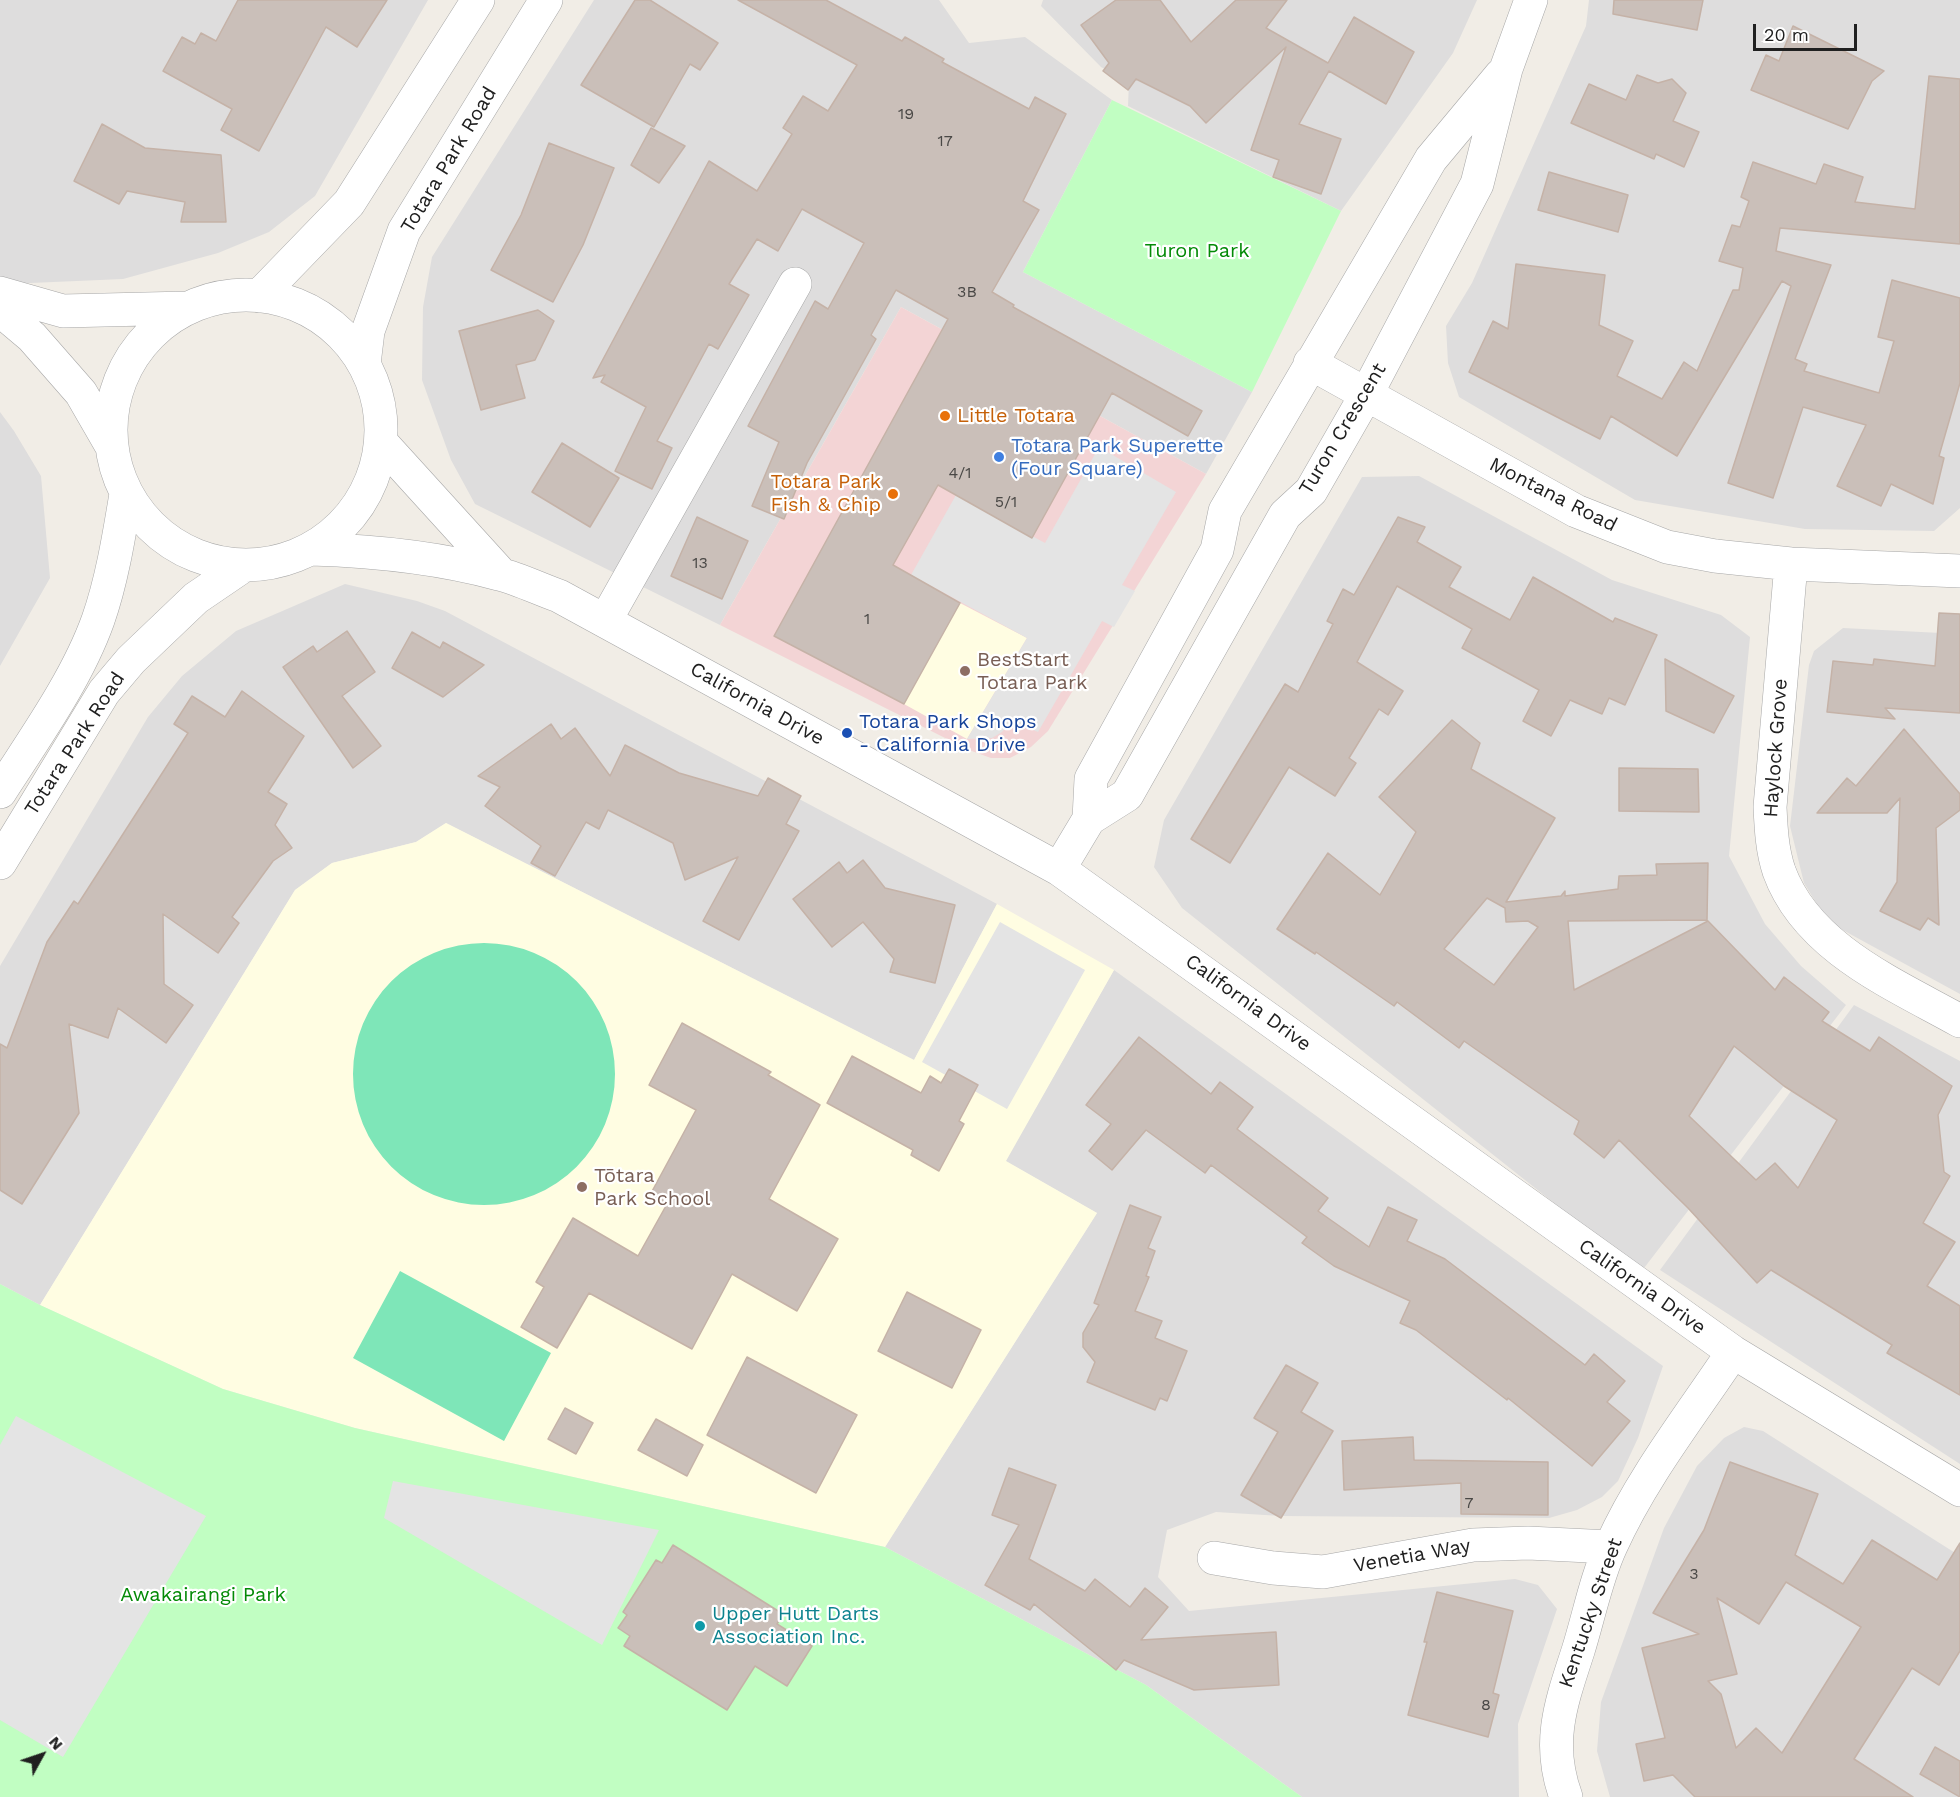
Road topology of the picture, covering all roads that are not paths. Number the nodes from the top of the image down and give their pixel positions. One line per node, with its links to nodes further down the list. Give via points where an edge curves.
1 (478, 0): 7 (street, via 349,203)
2 (546, 0): 11 (street, Totara Park Road, via 404,231 368,331)
3 (1532, 0): 4 (street, Turon Crescent)
4 (1506, 69): 10 (street, Turon Crescent, via 1431,159); 12 (street, Turon Crescent, via 1477,184)
5 (795, 284): 21 (street)
6 (0, 293): 8 (street, via 63,311)
7 (259, 296): 8 (street, via 235,295); 11 (street, via 291,303 320,317 344,338)
8 (187, 308): 14 (street, via 153,331 127,364 112,404)
9 (0, 310): 14 (street, via 32,337 81,393)
10 (1310, 363): 12 (street, Montana Road); 23 (street, Turon Crescent, via 1225,511 1217,550 1091,779)
11 (364, 364): 13 (street, via 380,416)
12 (1366, 395): 17 (street, Montana Road, via 1576,511 1629,533 1667,547); 23 (street, Turon Crescent, via 1311,491 1285,515 1127,795)
13 (381, 442): 16 (street, via 374,475 359,505 338,530); 20 (street, California Drive)
14 (111, 445): 15 (street)
15 (126, 494): 18 (street, via 147,524 175,546 208,561); 22 (street, Totara Park Road, via 98,621 68,682)
16 (311, 549): 18 (street, via 267,564); 20 (street, California Drive, via 421,557)
17 (1791, 564): 19 (street, Montana Road); 26 (street, Haylock Grove, via 1770,795 1772,838 1779,870 1794,902 1838,948)
18 (243, 566): 24 (street, Totara Park Road, via 196,598 111,684)
19 (1960, 571)
20 (501, 574): 21 (street, California Drive, via 559,596)
21 (605, 621): 25 (street, California Drive)
22 (0, 792)
23 (1089, 819): 25 (street, Turon Crescent)
24 (0, 862)
25 (1059, 869): 27 (street, California Drive)
26 (1960, 1021)
27 (1733, 1352): 28 (street, California Drive); 29 (street, Kentucky Street, via 1637,1496)
28 (1960, 1490)
29 (1610, 1547): 30 (street, Venetia Way, via 1473,1545 1323,1572); 31 (street, Kentucky Street, via 1560,1706 1555,1742 1557,1774)
30 (1214, 1558)
31 (1566, 1797)

